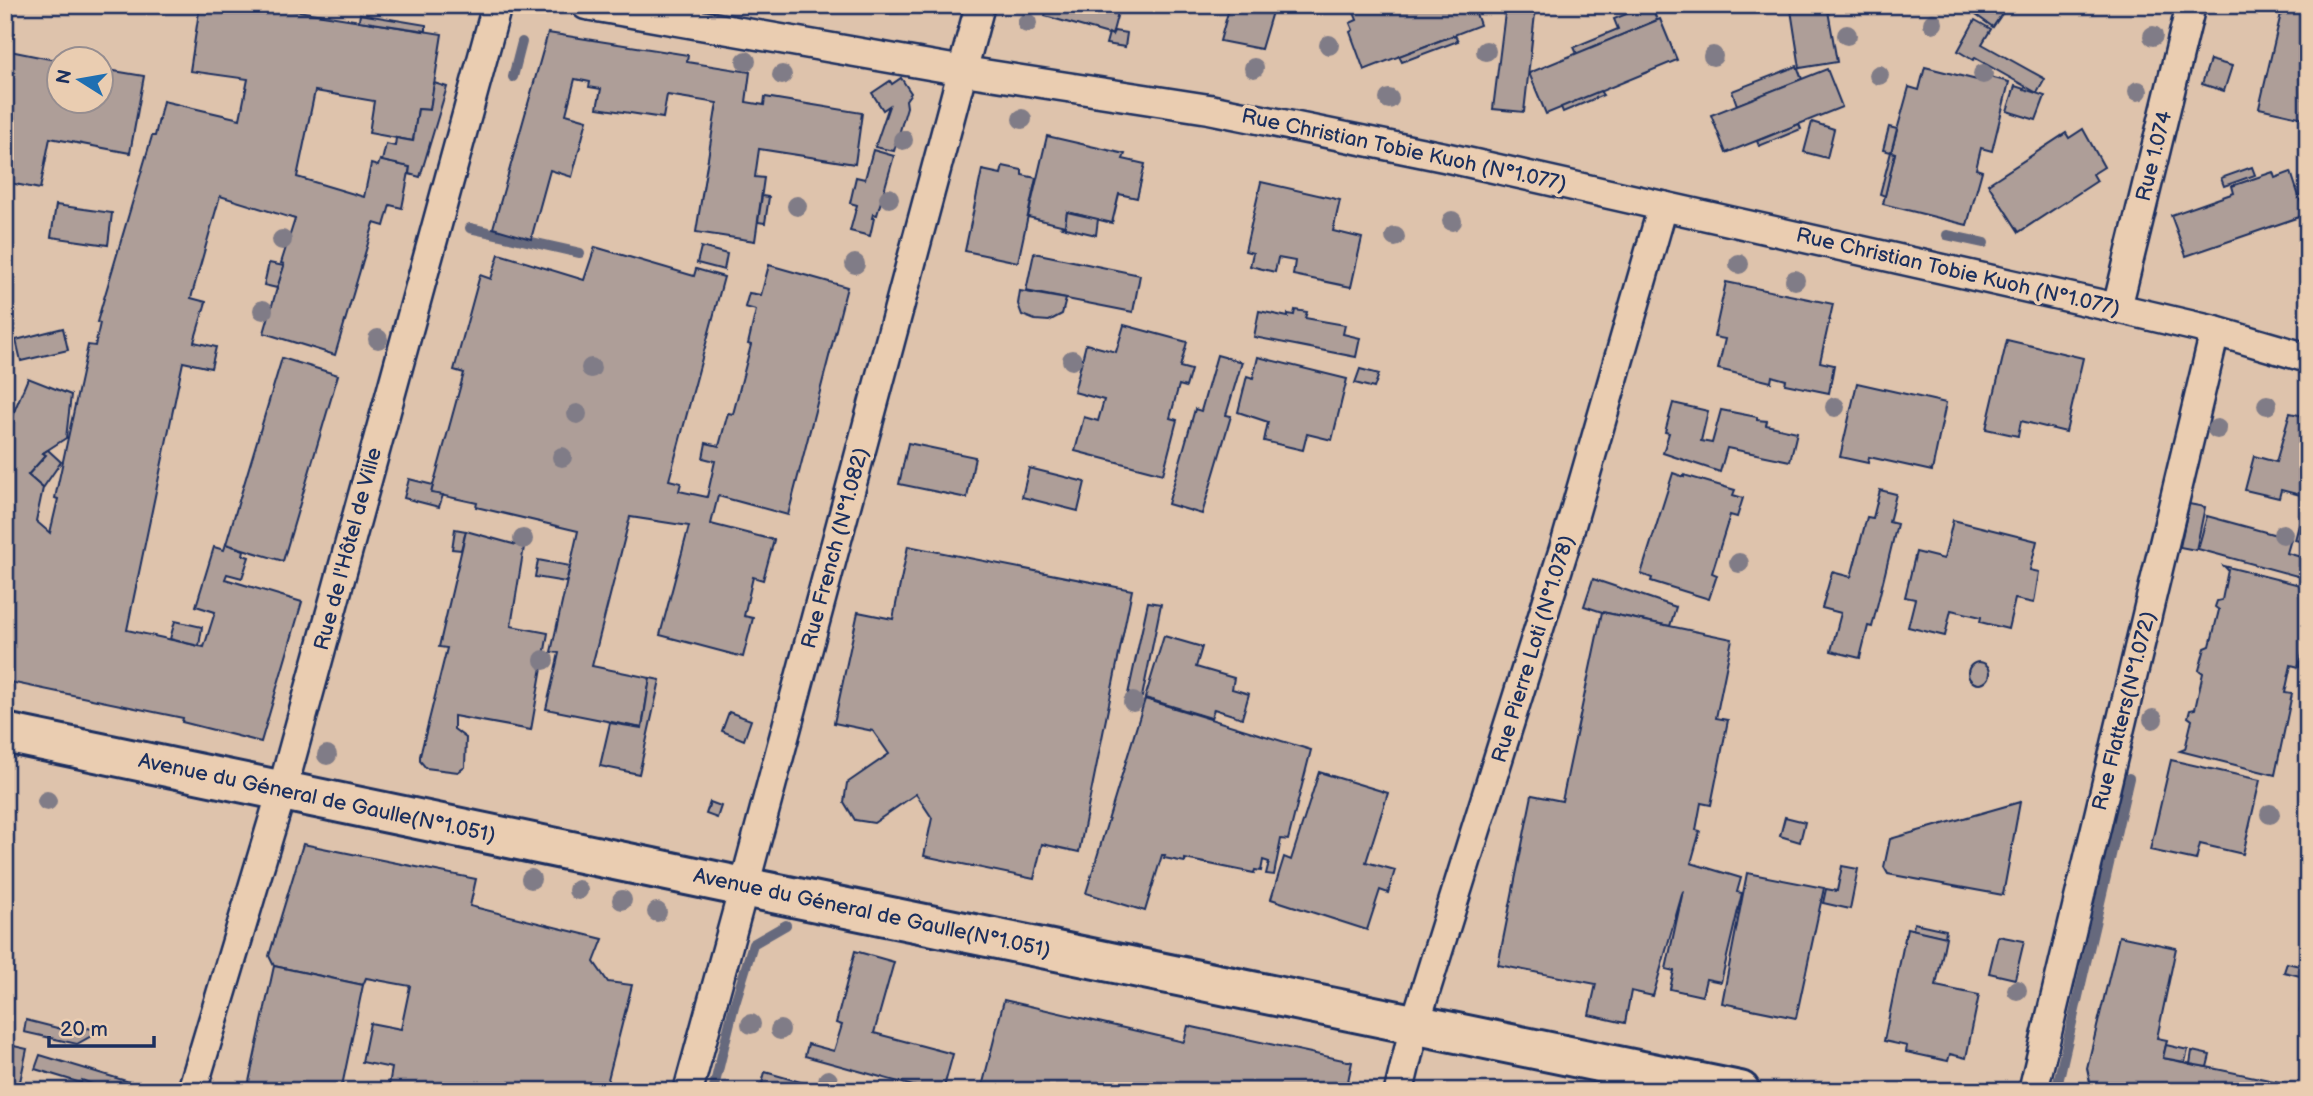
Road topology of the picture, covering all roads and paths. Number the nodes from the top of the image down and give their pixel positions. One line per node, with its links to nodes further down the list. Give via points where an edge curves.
1 (497, 5): 11 (street, Rue de l'Hôtel de Ville)
2 (586, 5): 5 (street, Rue Christian Tobie Kuoh (N°1.077))
3 (980, 5): 5 (street, Rue French (N°1.082))
4 (2191, 5): 7 (street, Rue 1.074)
5 (964, 71): 6 (street, Rue Christian Tobie Kuoh (N°1.077), via 1209,109); 12 (street, Rue French (N°1.082))
6 (1663, 206): 7 (street, Rue Christian Tobie Kuoh (N°1.077)); 13 (street, Rue Pierre Loti (N°1.078), via 1567,539)
7 (2117, 308): 8 (street, Rue Christian Tobie Kuoh (N°1.077))
8 (2215, 331): 9 (street, Rue Christian Tobie Kuoh (N°1.077)); 18 (street, Rue Flatters(N°1.072))
9 (2308, 358)
10 (5, 733): 11 (main road, Avenue du Géneral de Gaulle(N°1.051))
11 (282, 791): 12 (main road, Avenue du Géneral de Gaulle(N°1.051)); 14 (street, Rue de l'Hôtel de Ville)
12 (744, 887): 13 (main road, Avenue du Géneral de Gaulle(N°1.051)); 15 (street, Rue French (N°1.082))
13 (1415, 1024): 16 (street, Rue Pierre Loti (N°1.078)); 17 (main road, Avenue du Géneral de Gaulle(N°1.051))
14 (192, 1091)
15 (688, 1091)
16 (1399, 1091)
17 (1740, 1091)
18 (2032, 1091)

